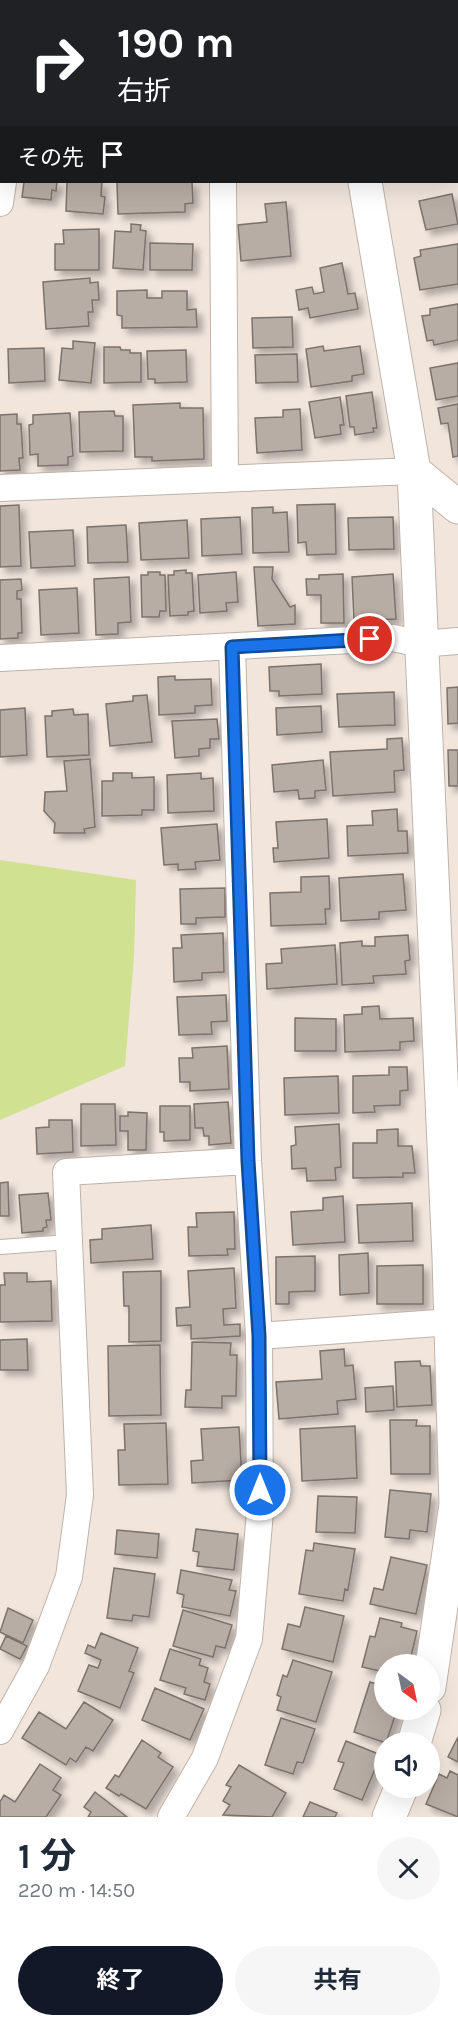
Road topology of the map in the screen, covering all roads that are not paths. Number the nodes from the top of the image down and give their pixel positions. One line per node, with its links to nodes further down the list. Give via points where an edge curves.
1 (3, 183): 4 (street)
2 (223, 183): 6 (street)
3 (365, 183): 5 (street)
4 (0, 203)
5 (414, 471): 6 (street); 8 (street); 10 (street)
6 (225, 479): 7 (street)
7 (0, 488)
8 (458, 507)
9 (458, 642): 10 (street)
10 (422, 644): 11 (street, via 393,638); 16 (street)
11 (232, 647): 12 (street); 13 (street)
12 (0, 658)
13 (248, 1161): 14 (street, via 66,1172); 18 (street)
14 (69, 1242): 15 (lane); 21 (street, via 80,1495 69,1577 36,1666)
15 (0, 1247)
16 (454, 1267): 17 (street)
17 (451, 1322): 18 (street); 19 (street)
18 (259, 1336): 23 (street, via 260,1512 249,1639 205,1758)
19 (457, 1505): 20 (street)
20 (434, 1654)
21 (0, 1731)
22 (396, 1798): 24 (street)
23 (176, 1815)
24 (388, 1817)

